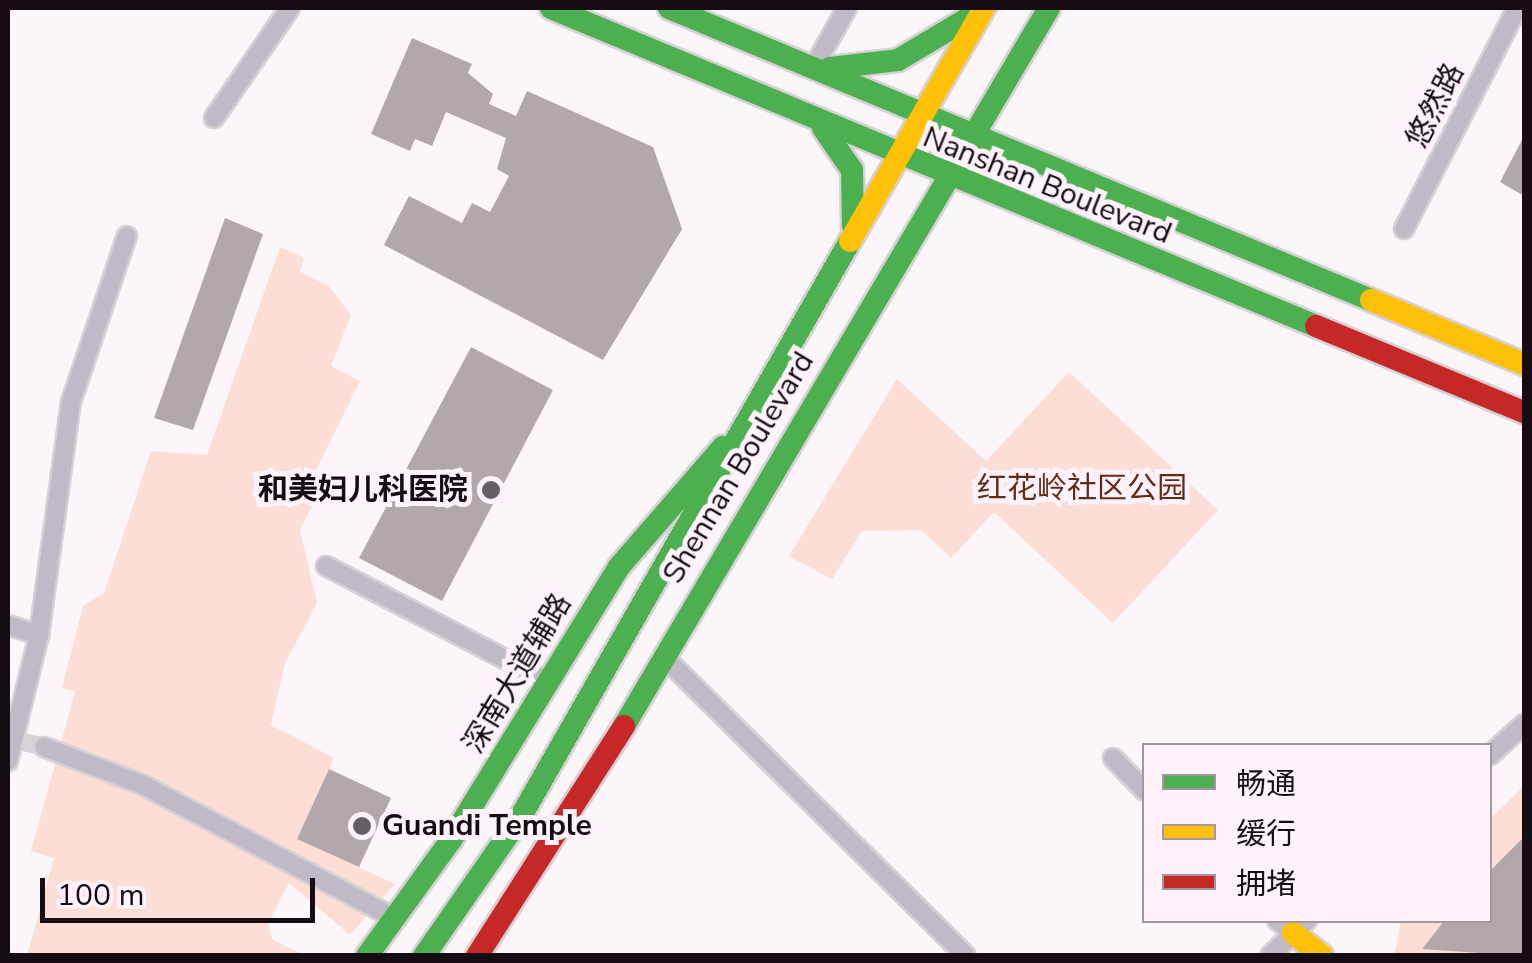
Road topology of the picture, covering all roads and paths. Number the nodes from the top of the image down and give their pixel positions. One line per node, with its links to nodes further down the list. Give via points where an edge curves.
1 (290, 8): 13 (street)
2 (551, 8): 12 (main road, Nanshan Boulevard)
3 (668, 8): 10 (main road, Nanshan Boulevard)
4 (847, 8): 10 (street)
5 (982, 8): 10 (main road, via 950,35 898,60); 11 (main road, Shennan Boulevard)
6 (1049, 8): 9 (main road, Shennan Boulevard)
7 (1070, 8): 9 (main road)
8 (1517, 8): 17 (street, 悠然路)
9 (1018, 58): 14 (main road, Shennan Boulevard)
10 (814, 67): 11 (main road, Nanshan Boulevard)
11 (923, 113): 14 (main road, Nanshan Boulevard); 15 (main road, Shennan Boulevard)
12 (805, 114): 15 (main road, Nanshan Boulevard); 19 (main road, via 852,170 858,192)
13 (214, 118)
14 (971, 134): 16 (main road, Shennan Boulevard); 20 (main road, Nanshan Boulevard)
15 (896, 157): 16 (main road, Nanshan Boulevard); 19 (main road, Shennan Boulevard)
16 (946, 178): 21 (main road, Nanshan Boulevard); 26 (main road, Shennan Boulevard)
17 (1404, 229)
18 (126, 236): 25 (street, via 71,402)
19 (848, 241): 22 (main road, Shennan Boulevard)
20 (1524, 364)
21 (1524, 412)
22 (734, 435): 27 (main road, 深南大道辅路, via 619,567); 39 (main road, Shennan Boulevard, via 520,818)
23 (326, 566): 27 (street)
24 (8, 625): 25 (street)
25 (39, 635): 29 (street)
26 (663, 656): 35 (main road, Shennan Boulevard); 42 (street)
27 (549, 682): 36 (main road, 深南大道辅路)
28 (1524, 724): 31 (street)
29 (13, 740): 33 (street)
30 (44, 748): 36 (street, via 144,785)
31 (1492, 754)
32 (1114, 758): 34 (street)
33 (8, 761)
34 (1142, 788)
35 (527, 891): 40 (main road, Shennan Boulevard); 41 (main road)
36 (396, 920): 38 (main road, 深南大道辅路)
37 (1292, 925): 43 (street); 44 (main road)
38 (366, 956)
39 (424, 956)
40 (477, 956)
41 (504, 956)
42 (966, 956)
43 (1270, 956)
44 (1322, 956)

